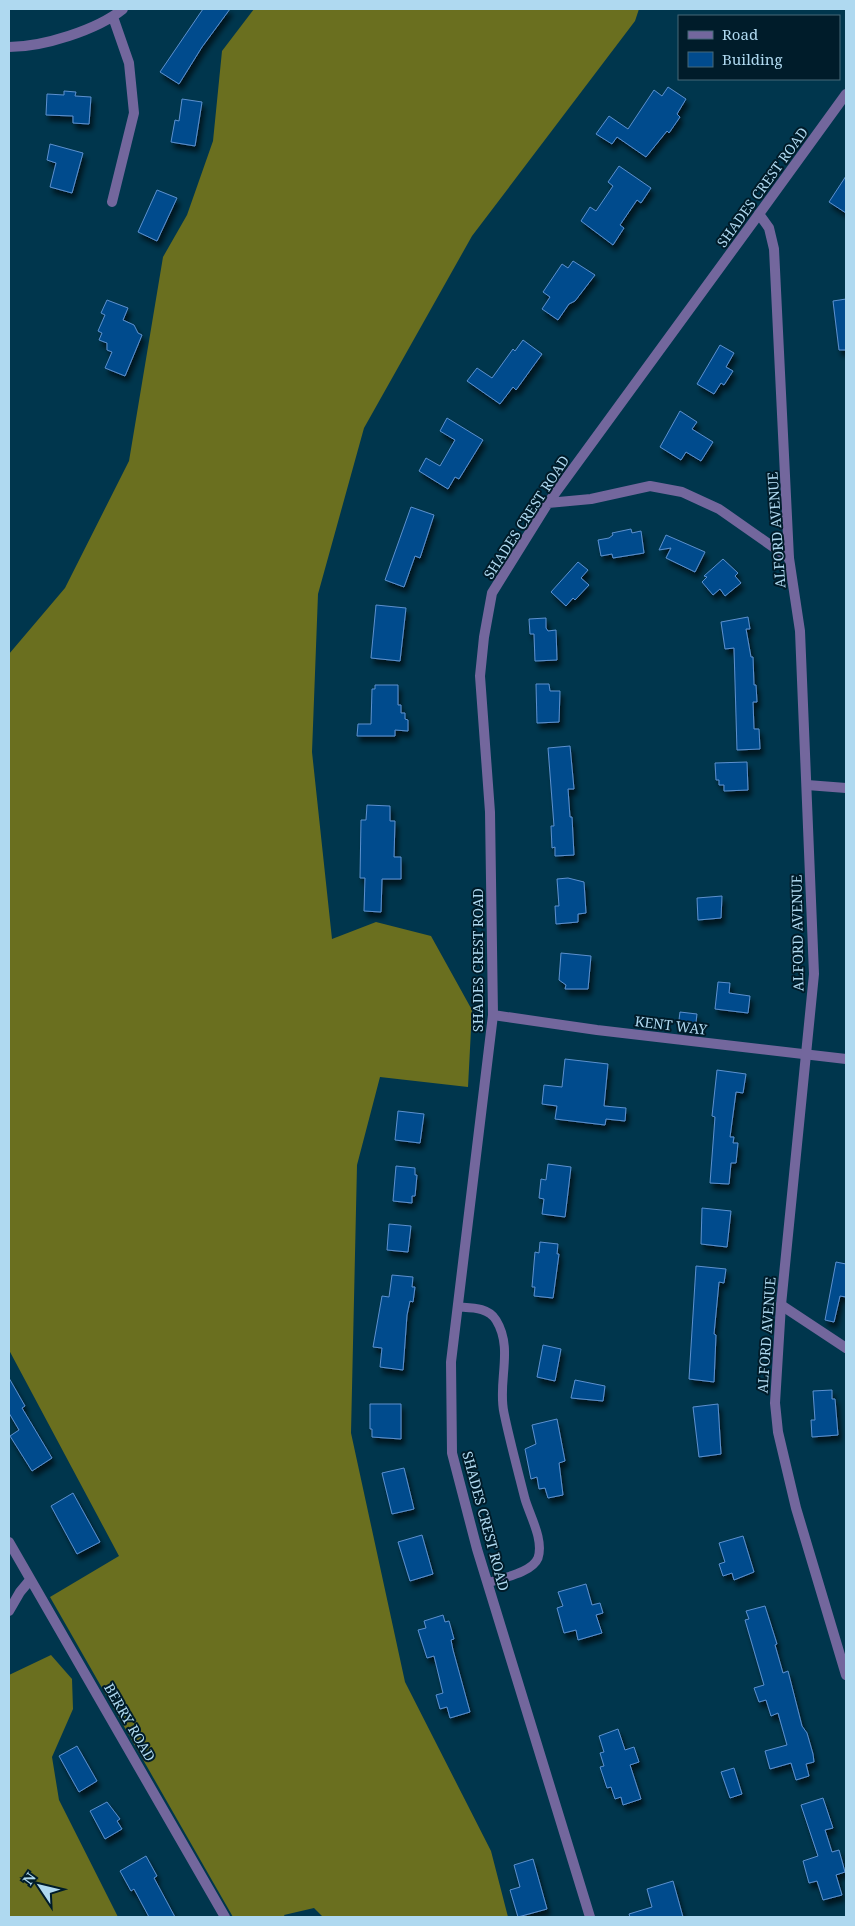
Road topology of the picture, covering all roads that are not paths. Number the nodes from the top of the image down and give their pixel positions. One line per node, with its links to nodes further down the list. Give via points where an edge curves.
1 (123, 9): 2 (street)
2 (113, 17): 3 (street, via 63,38); 5 (street, via 129,63 134,112)
3 (9, 47)
4 (846, 94): 6 (street, SHADES CREST ROAD)
5 (112, 202)
6 (759, 214): 7 (street, SHADES CREST ROAD); 8 (street, ALFORD AVENUE, via 770,228 774,249)
7 (548, 503): 8 (street, via 650,486 682,492 719,509); 11 (street, SHADES CREST ROAD, via 492,593 484,637 480,676 490,812)
8 (789, 558): 9 (street, ALFORD AVENUE, via 800,631)
9 (807, 785): 10 (street); 12 (street, ALFORD AVENUE, via 814,974)
10 (846, 788)
11 (493, 1016): 12 (street, KENT WAY); 15 (street, SHADES CREST ROAD)
12 (806, 1055): 13 (street, KENT WAY); 14 (street, ALFORD AVENUE)
13 (846, 1059)
14 (781, 1305): 16 (street); 21 (street, ALFORD AVENUE, via 775,1403 778,1432 796,1508)
15 (458, 1307): 19 (street, SHADES CREST ROAD, via 451,1362 452,1453); 19 (lane, via 482,1309 494,1318 501,1329 505,1346 501,1394 504,1412 538,1538 539,1552 532,1566)
16 (846, 1348)
17 (9, 1542): 18 (street, BERRY ROAD)
18 (30, 1580): 20 (street); 22 (street, BERRY ROAD)
19 (488, 1583): 23 (street, SHADES CREST ROAD)
20 (9, 1611)
21 (846, 1675)
22 (225, 1917)
23 (590, 1917)

